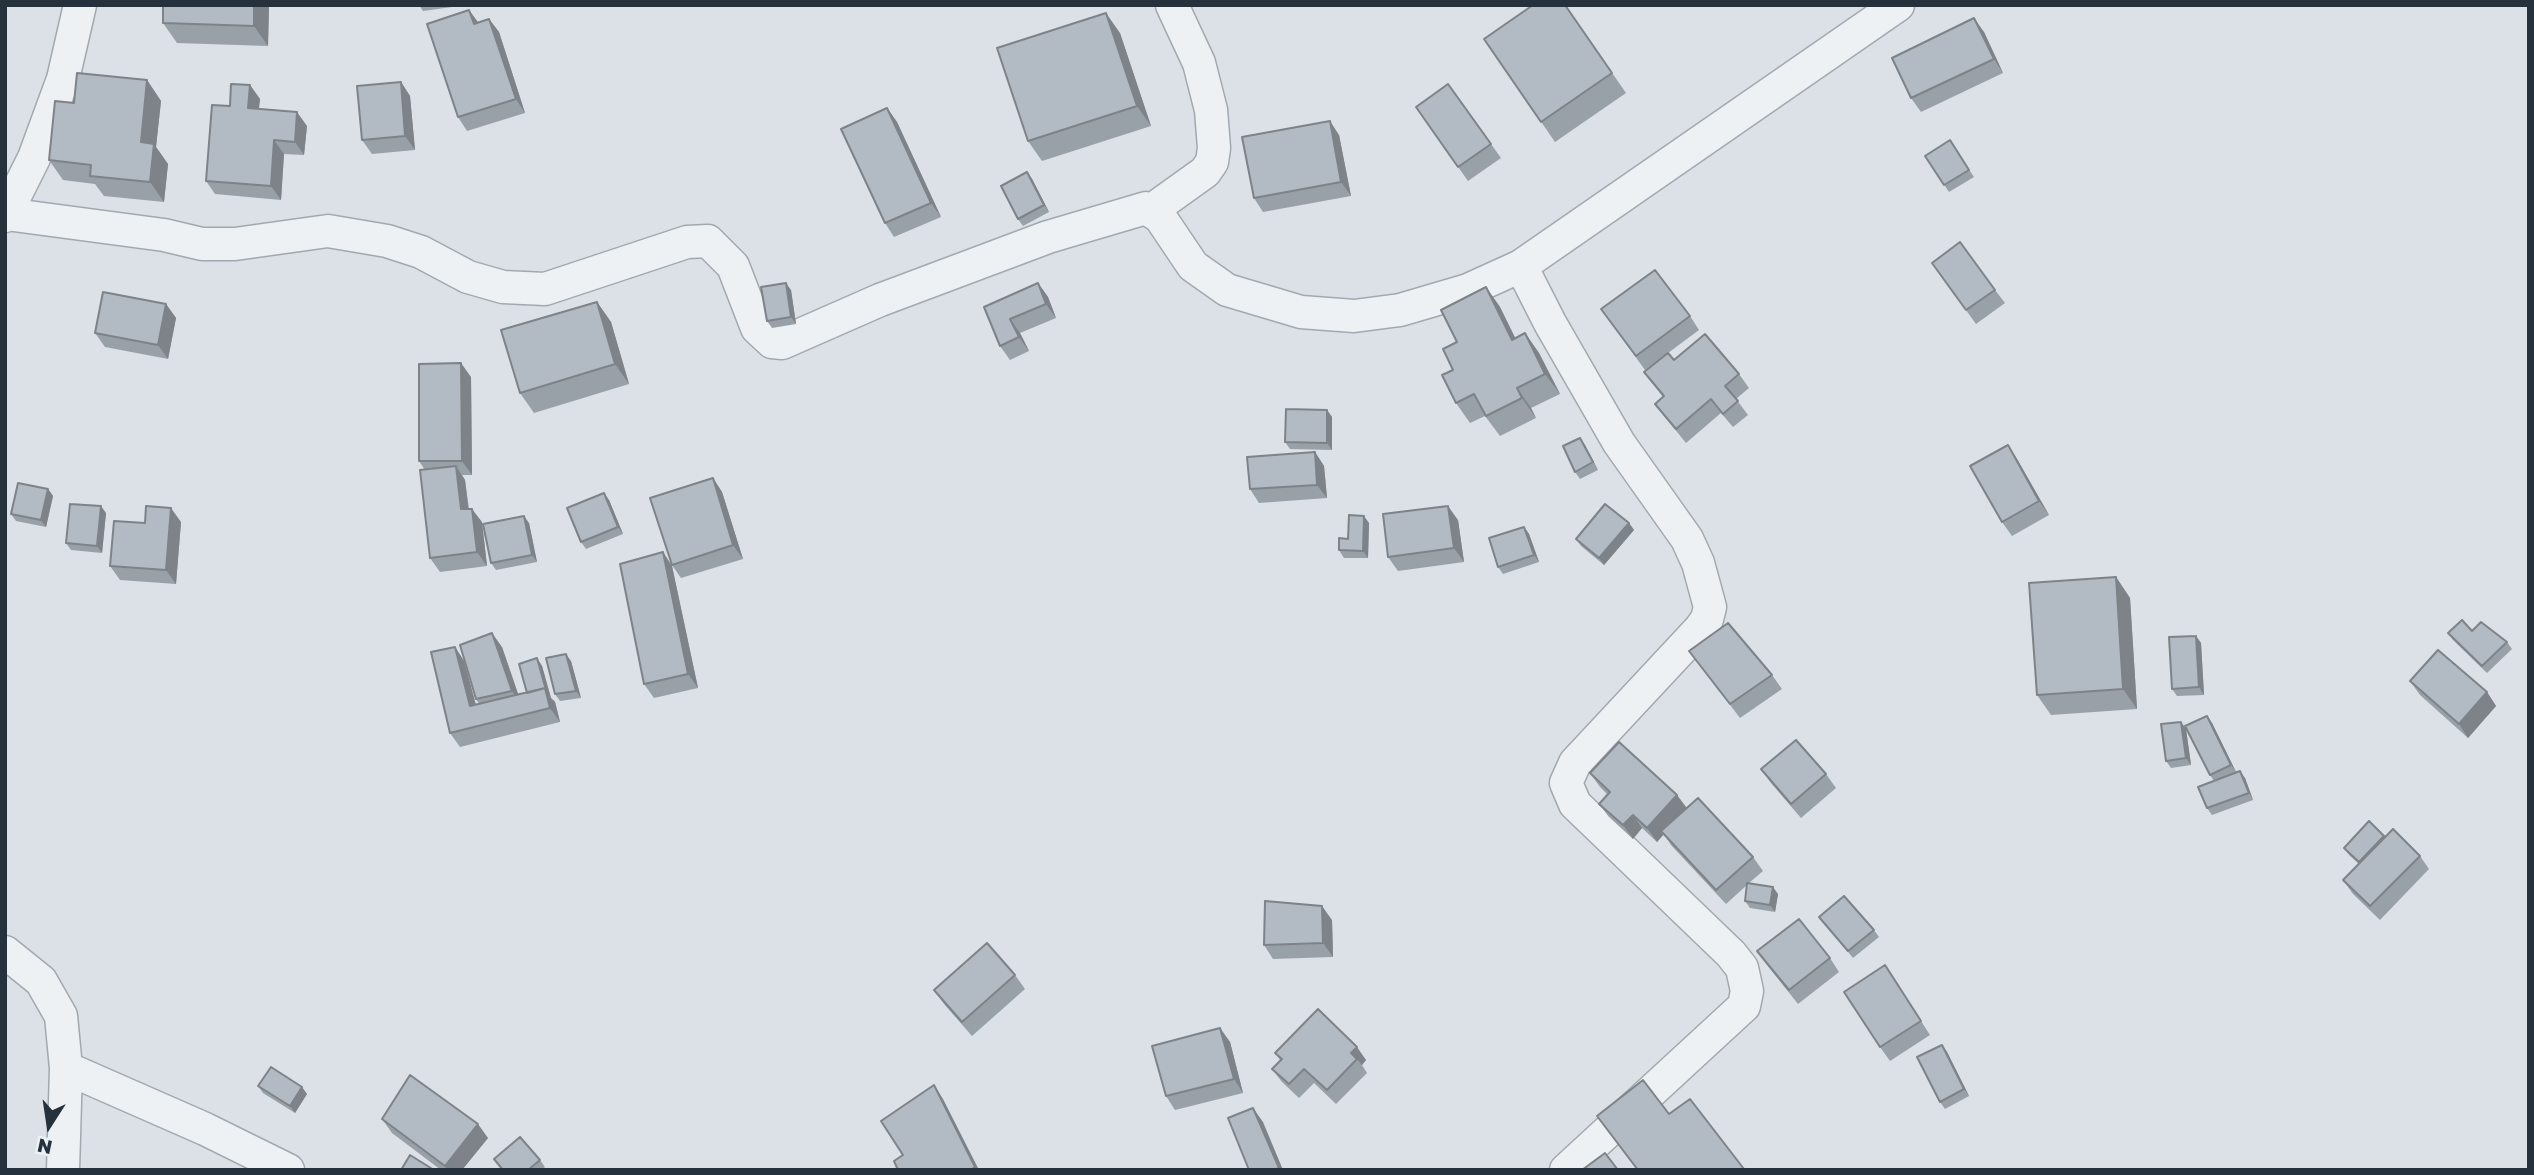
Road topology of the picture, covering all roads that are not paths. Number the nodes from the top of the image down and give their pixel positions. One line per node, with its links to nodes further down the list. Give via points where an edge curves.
1 (80, 5): 5 (street, via 63,79 34,158)
2 (1172, 5): 4 (street, via 1199,63 1211,110 1214,148 1205,172)
3 (1898, 5): 6 (street)
4 (1152, 210): 5 (street, via 1136,208 1048,237 880,300 782,343 772,342 757,328 733,266 708,241 687,242 545,289 517,288 468,277 387,241 328,231 202,244); 6 (street, via 1192,265 1227,290 1301,312 1354,316 1400,310 1468,290)
5 (6, 215)
6 (1521, 266): 11 (street, via 1619,443 1687,539 1702,572 1710,607 1700,629 1575,763 1566,783 1576,804 1731,954 1742,968 1747,991 1744,1006)
7 (5, 952): 8 (street, via 41,981 61,1016)
8 (66, 1068): 9 (street); 10 (street)
9 (63, 1170)
10 (288, 1170)
11 (1566, 1170)

